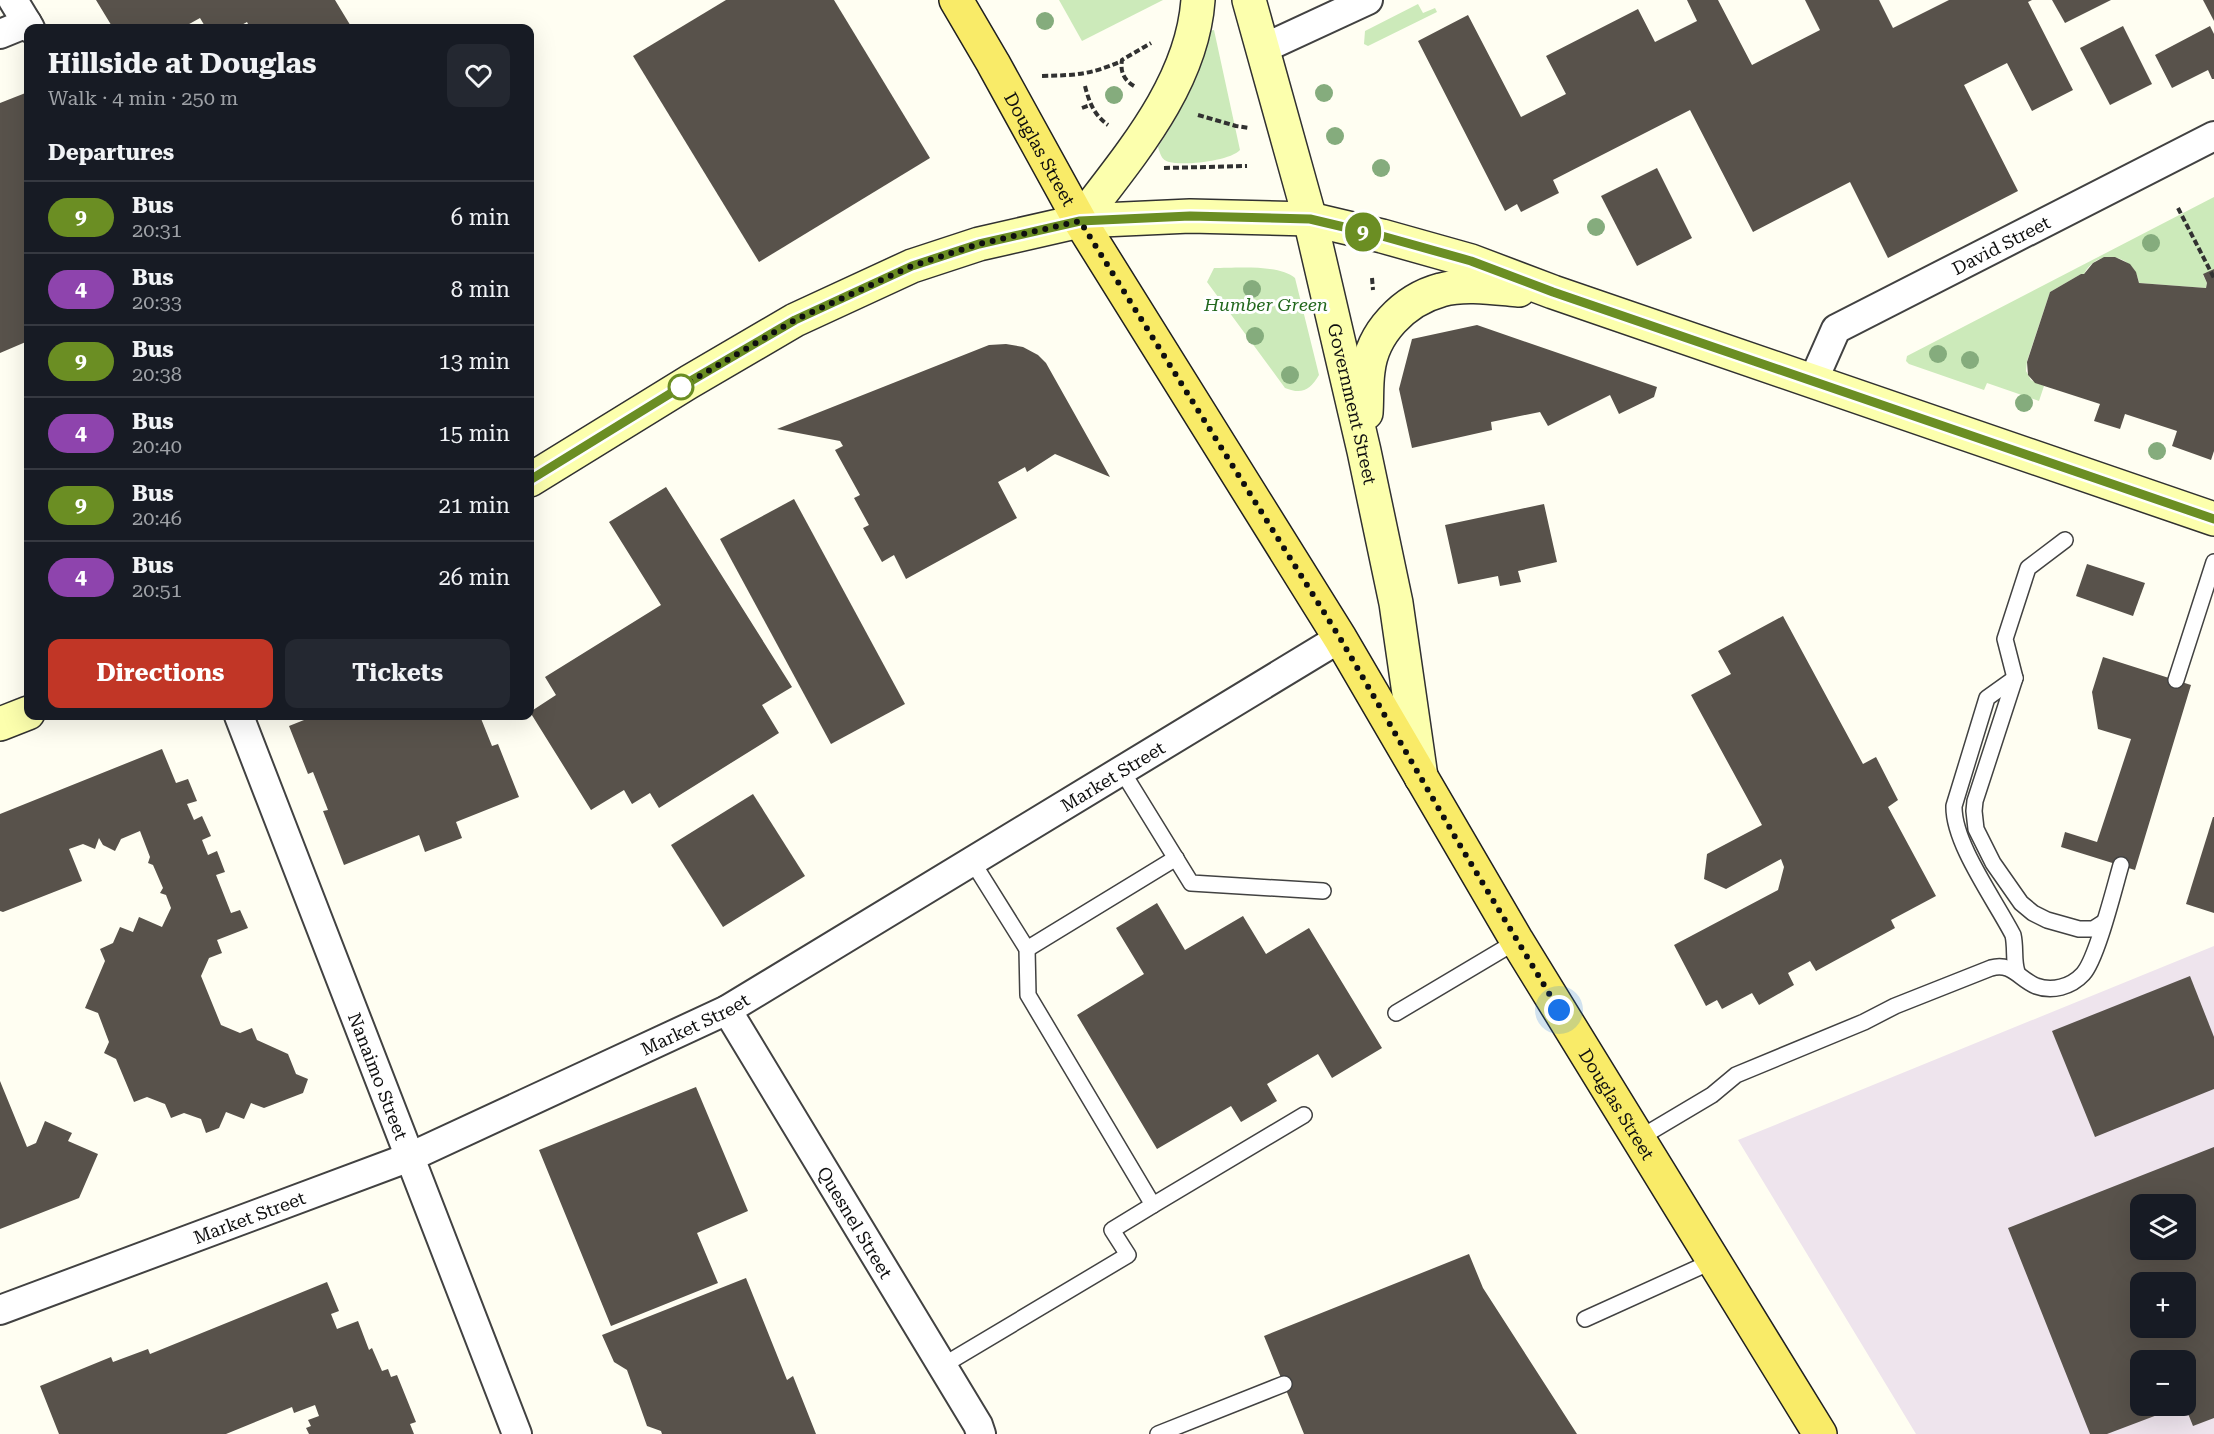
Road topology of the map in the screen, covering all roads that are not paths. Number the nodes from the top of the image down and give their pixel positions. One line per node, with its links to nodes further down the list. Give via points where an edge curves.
1 (956, 0): 10 (main road, Douglas Street)
2 (1198, 0): 10 (main road, via 1187,55 1164,101 1136,147)
3 (1249, 0): 7 (main road, Government Street)
4 (1368, 0): 7 (street)
5 (23, 17): 6 (street)
6 (0, 34)
7 (1262, 49): 9 (main road, Government Street)
8 (2214, 136): 12 (street, David Street, via 1836,330)
9 (1310, 219): 10 (main road, via 1190,216); 11 (main road, via 1471,261); 13 (main road, Government Street)
10 (1080, 221): 14 (main road, via 979,244 912,266 795,320); 18 (main road, Douglas Street)
11 (1553, 292): 12 (main road); 13 (main road, via 1478,287 1441,290 1409,305 1383,329 1368,369)
12 (1813, 381): 15 (main road)
13 (1364, 451): 25 (main road, Government Street, via 1396,603)
14 (534, 478)
15 (2214, 519)
16 (2065, 540): 19 (lane, via 2028,568 2005,639)
17 (2214, 562): 20 (lane)
18 (1340, 638): 24 (street, Market Street); 25 (main road, Douglas Street)
19 (2015, 678): 30 (lane, via 1976,801 1976,829 2009,887 2033,913 2079,929 2087,930); 33 (lane, via 1987,698 1954,816 1961,841 2013,935)
20 (2176, 680)
21 (24, 715): 23 (main road)
22 (241, 720): 38 (street, Nanaimo Street)
23 (0, 724)
24 (1122, 771): 26 (lane); 27 (street, Market Street)
25 (1421, 779): 31 (main road, Douglas Street)
26 (1176, 858): 29 (lane, via 1191,883); 32 (lane)
27 (972, 861): 32 (lane); 34 (street, Market Street)
28 (2121, 866): 30 (lane)
29 (1323, 891)
30 (2104, 922): 33 (lane, via 2090,965 2074,982 2062,987 2037,987)
31 (1517, 941): 35 (lane); 37 (main road, Douglas Street)
32 (1027, 950): 39 (lane, via 1028,995)
33 (2017, 972): 37 (lane, via 2004,967 1991,969 1736,1075 1712,1095)
34 (727, 1010): 38 (street, Market Street); 43 (street, Quesnel Street)
35 (1396, 1013)
36 (1304, 1115): 39 (lane)
37 (1638, 1139): 40 (main road, Douglas Street)
38 (410, 1157): 41 (street, Market Street); 45 (street, Nanaimo Street)
39 (1153, 1205): 43 (lane, via 1112,1230 1128,1255)
40 (1713, 1261): 42 (lane); 48 (main road, Douglas Street)
41 (0, 1310)
42 (1585, 1319)
43 (942, 1366): 46 (street, Quesnel Street)
44 (1284, 1384): 47 (lane)
45 (517, 1434)
46 (981, 1434)
47 (1158, 1434)
48 (1820, 1434)

